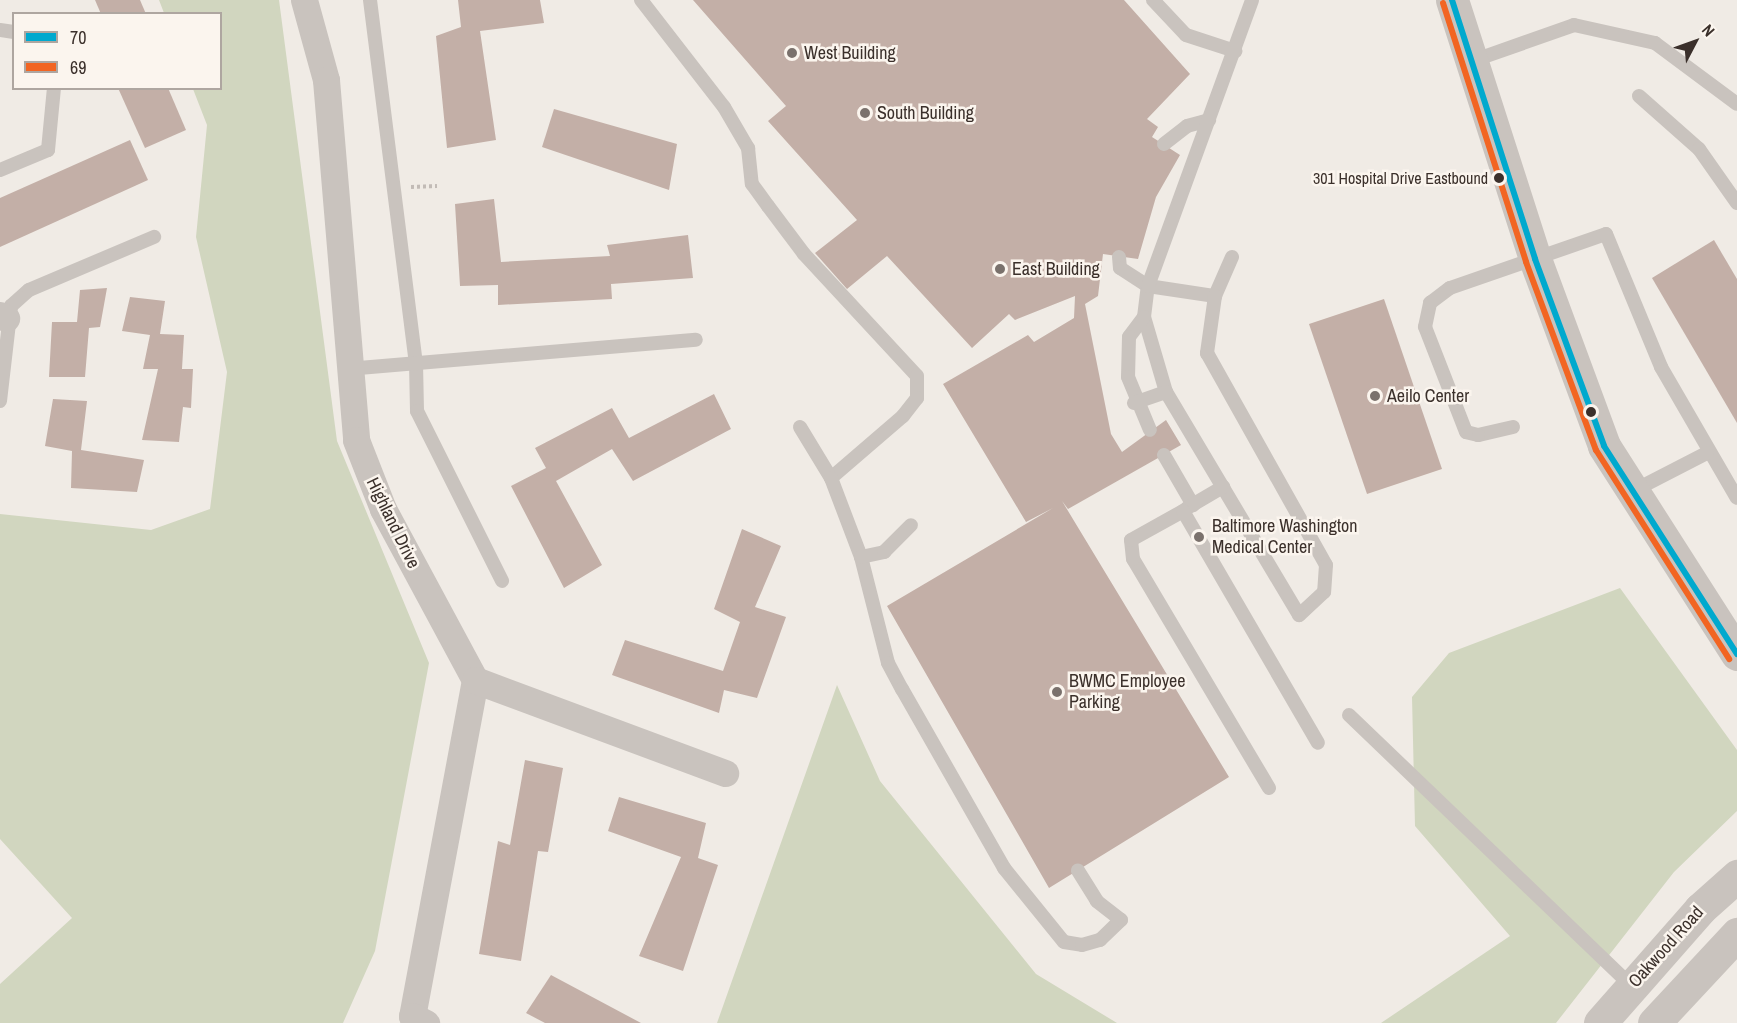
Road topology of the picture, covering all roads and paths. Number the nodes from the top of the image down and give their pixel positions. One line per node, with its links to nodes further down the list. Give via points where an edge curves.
1 (304, 0): 28 (street, Highland Drive, via 326,81)
2 (370, 0): 16 (lane)
3 (641, 0): 37 (lane, via 724,107 748,148 752,184 804,254 917,376 917,398 903,416)
4 (1153, 0): 7 (lane, via 1186,35)
5 (1252, 0): 7 (lane)
6 (1452, 0): 8 (street)
7 (1235, 51): 12 (lane)
8 (1472, 62): 11 (lane, via 1574,25 1655,43); 21 (street)
9 (54, 90): 14 (lane, via 48,150)
10 (1639, 96): 17 (lane, via 1699,149)
11 (1737, 104)
12 (1209, 120): 13 (lane, via 1187,126); 22 (lane)
13 (1164, 144)
14 (0, 170)
15 (437, 186): 16 (path)
16 (394, 188): 27 (lane)
17 (1737, 203)
18 (154, 237): 24 (lane, via 29,290)
19 (1119, 257): 22 (lane, via 1119,268)
20 (1232, 257): 23 (lane)
21 (1535, 259): 33 (lane, via 1450,288 1430,303 1425,327 1466,432 1478,435); 35 (lane, via 1606,234 1661,367); 39 (street, via 1604,446)
22 (1148, 286): 23 (lane); 25 (lane)
23 (1215, 296): 38 (lane, via 1207,353 1326,565 1324,592 1299,615)
24 (3, 316): 30 (lane)
25 (1144, 317): 29 (lane); 31 (lane, via 1129,337 1128,377)
26 (696, 340): 27 (lane)
27 (416, 363): 28 (lane); 44 (lane, via 417,411)
28 (347, 369): 46 (street, Highland Drive, via 356,440 383,509)
29 (1166, 392): 31 (lane); 38 (lane)
30 (0, 401)
31 (1134, 403): 34 (lane)
32 (800, 427): 37 (lane)
33 (1514, 427)
34 (1150, 430)
35 (1707, 453): 39 (lane); 40 (lane)
36 (1164, 455): 41 (lane)
37 (831, 478): 43 (lane)
38 (1223, 487): 41 (lane)
39 (1633, 490): 45 (street)
40 (1737, 498)
41 (1188, 508): 48 (lane); 50 (lane, via 1131,540 1133,559)
42 (911, 525): 43 (lane, via 884,552)
43 (861, 557): 51 (lane, via 888,663 975,819 1004,868 1046,922 1064,942 1082,945 1100,940 1121,920 1097,901)
44 (502, 582)
45 (1737, 654)
46 (475, 680): 49 (street); 56 (street, via 412,1016)
47 (1349, 715): 54 (lane)
48 (1318, 743)
49 (725, 773)
50 (1269, 788)
51 (1078, 871)
52 (1737, 876): 54 (street, Oakwood Road)
53 (1737, 934): 55 (street)
54 (1631, 986): 55 (street); 57 (street, Oakwood Road)
55 (1658, 1019)
56 (426, 1023)
57 (1600, 1023)

